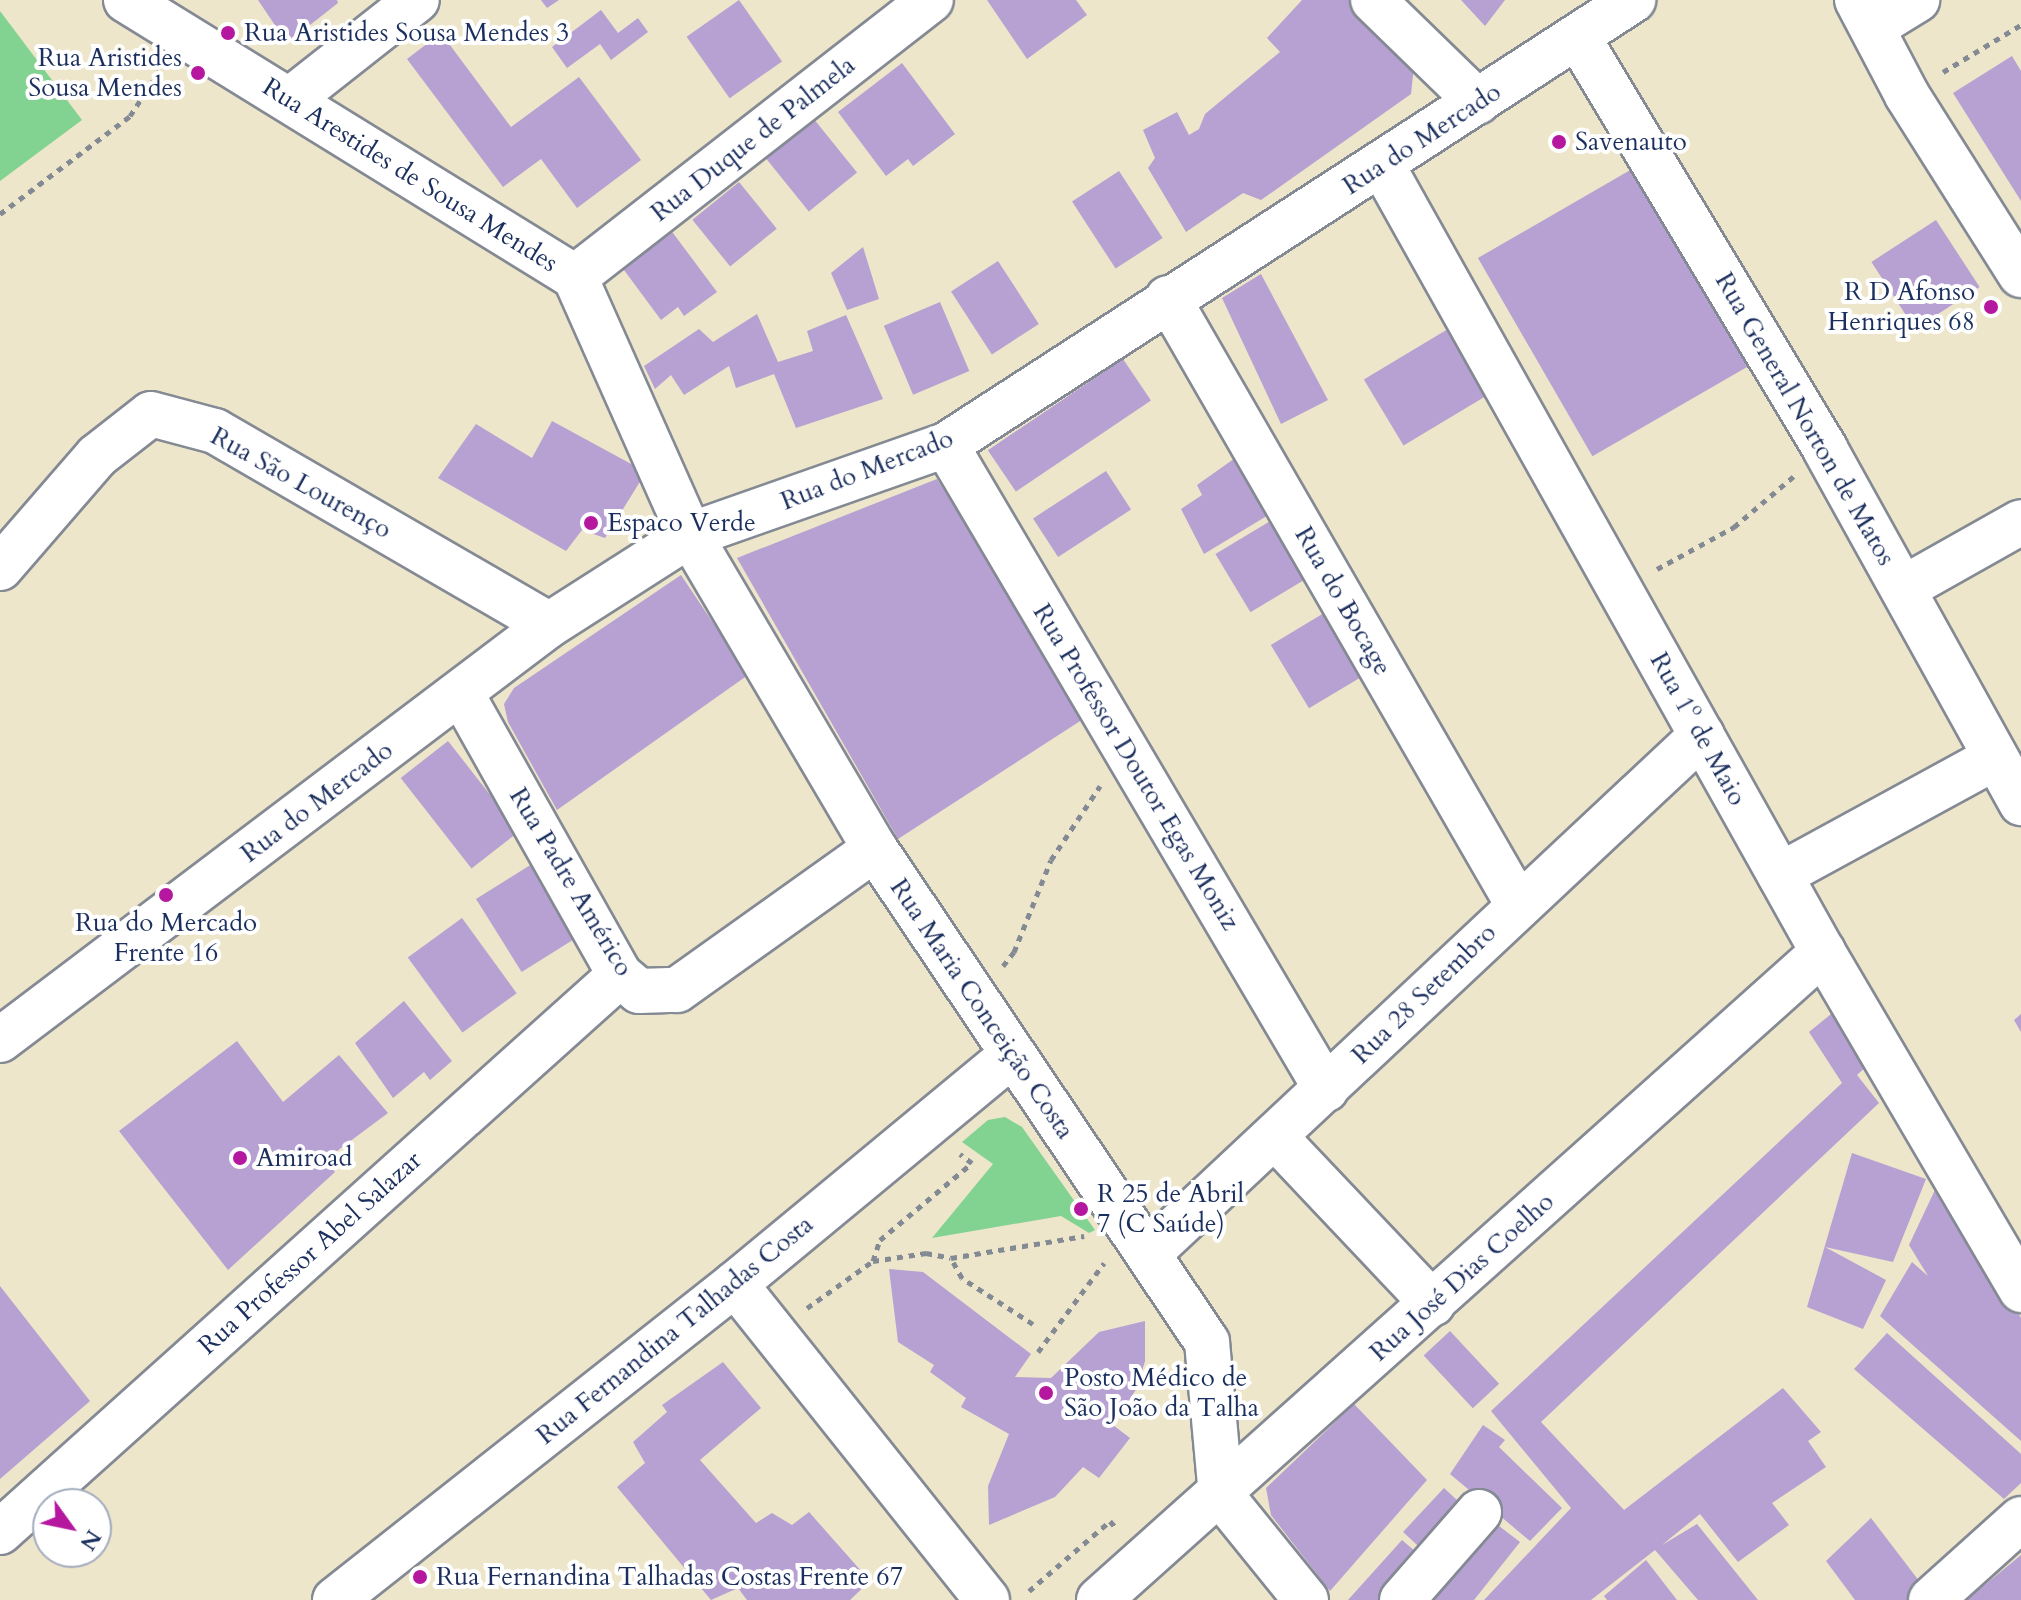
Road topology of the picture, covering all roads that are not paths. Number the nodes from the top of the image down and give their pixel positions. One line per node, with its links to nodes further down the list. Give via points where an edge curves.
1 (126, 0): 9 (street, Rua Arestides de Sousa Mendes)
2 (417, 0): 9 (street)
3 (931, 0): 13 (street, Rua Duque de Palmela)
4 (1373, 0): 10 (street)
5 (1633, 0): 8 (street, Rua do Mercado)
6 (1917, 0): 7 (street)
7 (1865, 13): 12 (street, via 1907,95)
8 (1579, 39): 10 (street, Rua do Mercado); 19 (street, Rua General Norton de Matos)
9 (291, 99): 13 (street, Rua Arestides de Sousa Mendes)
10 (1478, 102): 11 (street, Rua do Mercado)
11 (1382, 165): 14 (street, Rua do Mercado); 22 (street, Rua 1º de Maio)
12 (2021, 275)
13 (575, 277): 17 (street, Rua Arestides de Sousa Mendes)
14 (1168, 298): 15 (street, Rua do Mercado); 27 (street, Rua do Bocage)
15 (946, 445): 17 (street, Rua do Mercado); 32 (street, Rua Professor Doutor Egas Moniz)
16 (2021, 522): 19 (street)
17 (690, 535): 20 (street, Rua do Mercado); 25 (street, Rua Maria Conceição Costa)
18 (0, 568): 20 (street, Rua São Lourenço, via 97,456 151,414 215,431)
19 (1904, 588): 23 (street, Rua General Norton de Matos)
20 (549, 625): 21 (street, Rua do Mercado)
21 (461, 693): 29 (street, Rua Padre Américo); 30 (street, Rua do Mercado)
22 (1702, 735): 26 (street, Rua 1º de Maio); 27 (street, Rua 28 Setembro)
23 (1995, 758): 24 (street, Rua General Norton de Matos); 26 (street)
24 (2021, 803)
25 (875, 849): 29 (street, Rua Padre Américo, via 677,990 639,991); 31 (street, Rua Maria Conceição Costa)
26 (1780, 875): 28 (street, Rua 1º de Maio)
27 (1517, 903): 32 (street, Rua 28 Setembro)
28 (1823, 952): 36 (street, Rua 1º de Maio); 37 (street, Rua José Dias Coelho)
29 (620, 975): 41 (street, Rua Professor Abel Salazar)
30 (0, 1040)
31 (1011, 1056): 34 (street, Rua Maria Conceição Costa); 35 (street, Rua Fernandina Talhadas Costa)
32 (1326, 1089): 33 (street, Rua 28 Setembro)
33 (1276, 1138): 34 (street, Rua 28 Setembro); 37 (street)
34 (1130, 1252): 38 (street, Rua Maria Conceição Costa, via 1207,1342)
35 (735, 1284): 42 (street, Rua Fernandina Talhadas Costa); 43 (street)
36 (2021, 1290)
37 (1433, 1304): 38 (street, Rua José Dias Coelho)
38 (1221, 1495): 44 (street, Rua José Dias Coelho); 45 (street)
39 (1479, 1512): 46 (street)
40 (2021, 1519): 47 (street)
41 (0, 1532)
42 (335, 1600)
43 (987, 1600)
44 (1099, 1600)
45 (1306, 1600)
46 (1402, 1600)
47 (1931, 1600)

